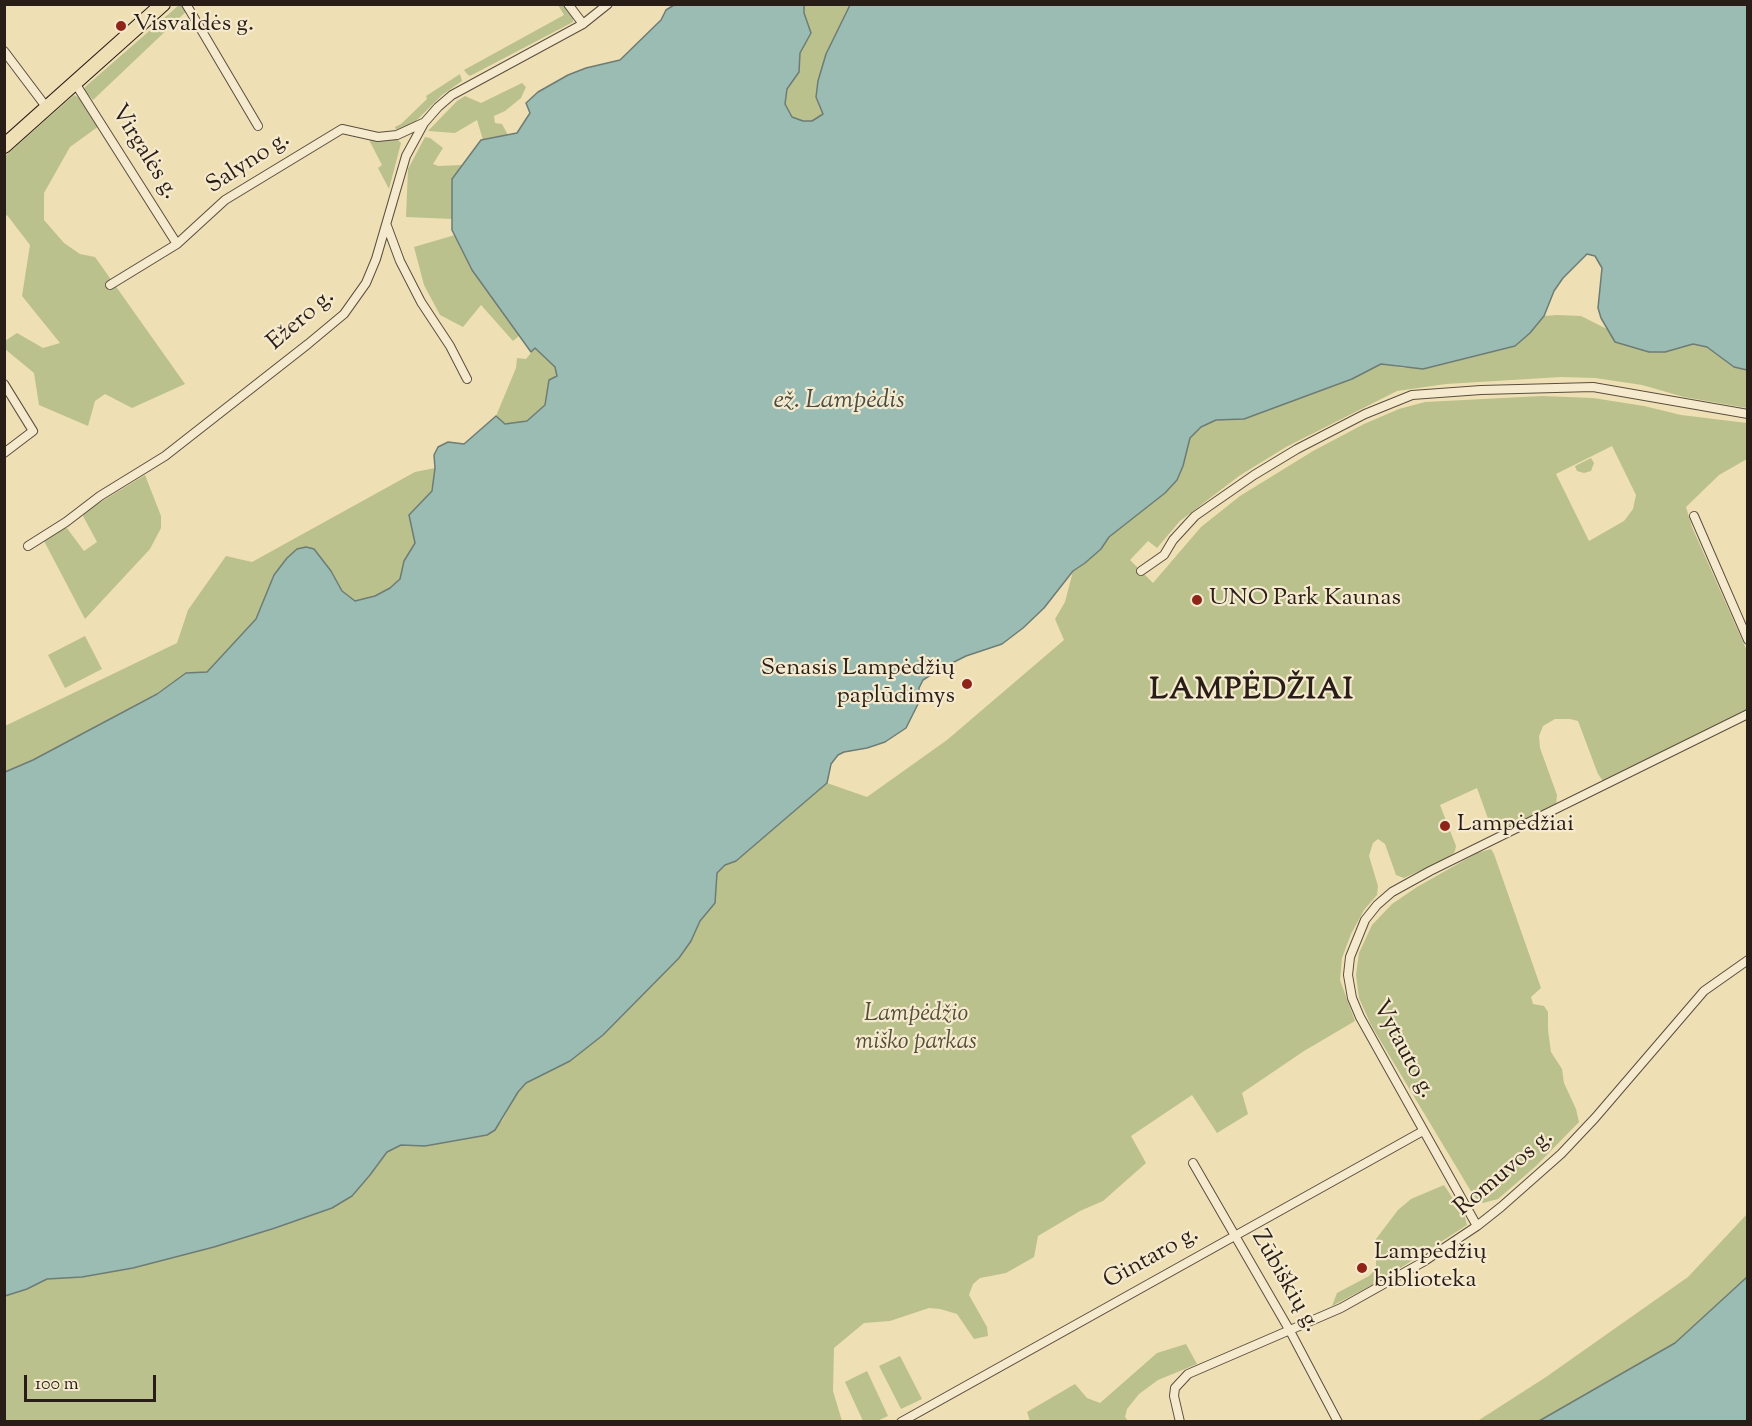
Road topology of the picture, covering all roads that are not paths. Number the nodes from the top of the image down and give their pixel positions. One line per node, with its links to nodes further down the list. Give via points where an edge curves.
1 (186, 4): 10 (street)
2 (568, 4): 5 (street)
3 (608, 4): 5 (street, Ežero g.)
4 (161, 5): 7 (main road)
5 (583, 24): 9 (street, Ežero g., via 452,95)
6 (4, 51): 8 (street)
7 (75, 83): 8 (main road); 13 (street, Virgalės g.)
8 (47, 108): 11 (main road)
9 (424, 123): 12 (street, Ežero g., via 406,156); 13 (street, Salyno g., via 397,135 378,137 342,129 225,200)
10 (258, 126)
11 (4, 146)
12 (387, 225): 15 (street, via 421,302); 20 (street, Ežero g., via 366,283 344,314 165,456)
13 (177, 244): 14 (street, Salyno g.)
14 (110, 285)
15 (467, 380)
16 (4, 384): 18 (street, via 33,431)
17 (1748, 414): 21 (street, via 1593,387 1412,395 1365,414 1254,476 1196,516 1164,555)
18 (4, 453)
19 (1694, 516): 22 (street)
20 (28, 546)
21 (1140, 571)
22 (1748, 640)
23 (1748, 714): 25 (street, Vytauto g., via 1430,871 1392,892 1365,920 1350,957 1352,998)
24 (1748, 960): 27 (street, Romuvos g., via 1704,991 1562,1154)
25 (1423, 1131): 27 (street, Vytauto g.); 28 (street, Gintaro g.)
26 (1192, 1163): 28 (street, Zūbiškių g.)
27 (1477, 1226): 29 (street, Romuvos g., via 1393,1280)
28 (1235, 1235): 29 (street, Zūbiškių g.); 30 (street, Gintaro g.)
29 (1290, 1331): 31 (street, Romuvos g., via 1180,1380 1174,1396); 32 (street, Zūbiškių g.)
30 (901, 1422)
31 (1180, 1422)
32 (1338, 1422)

